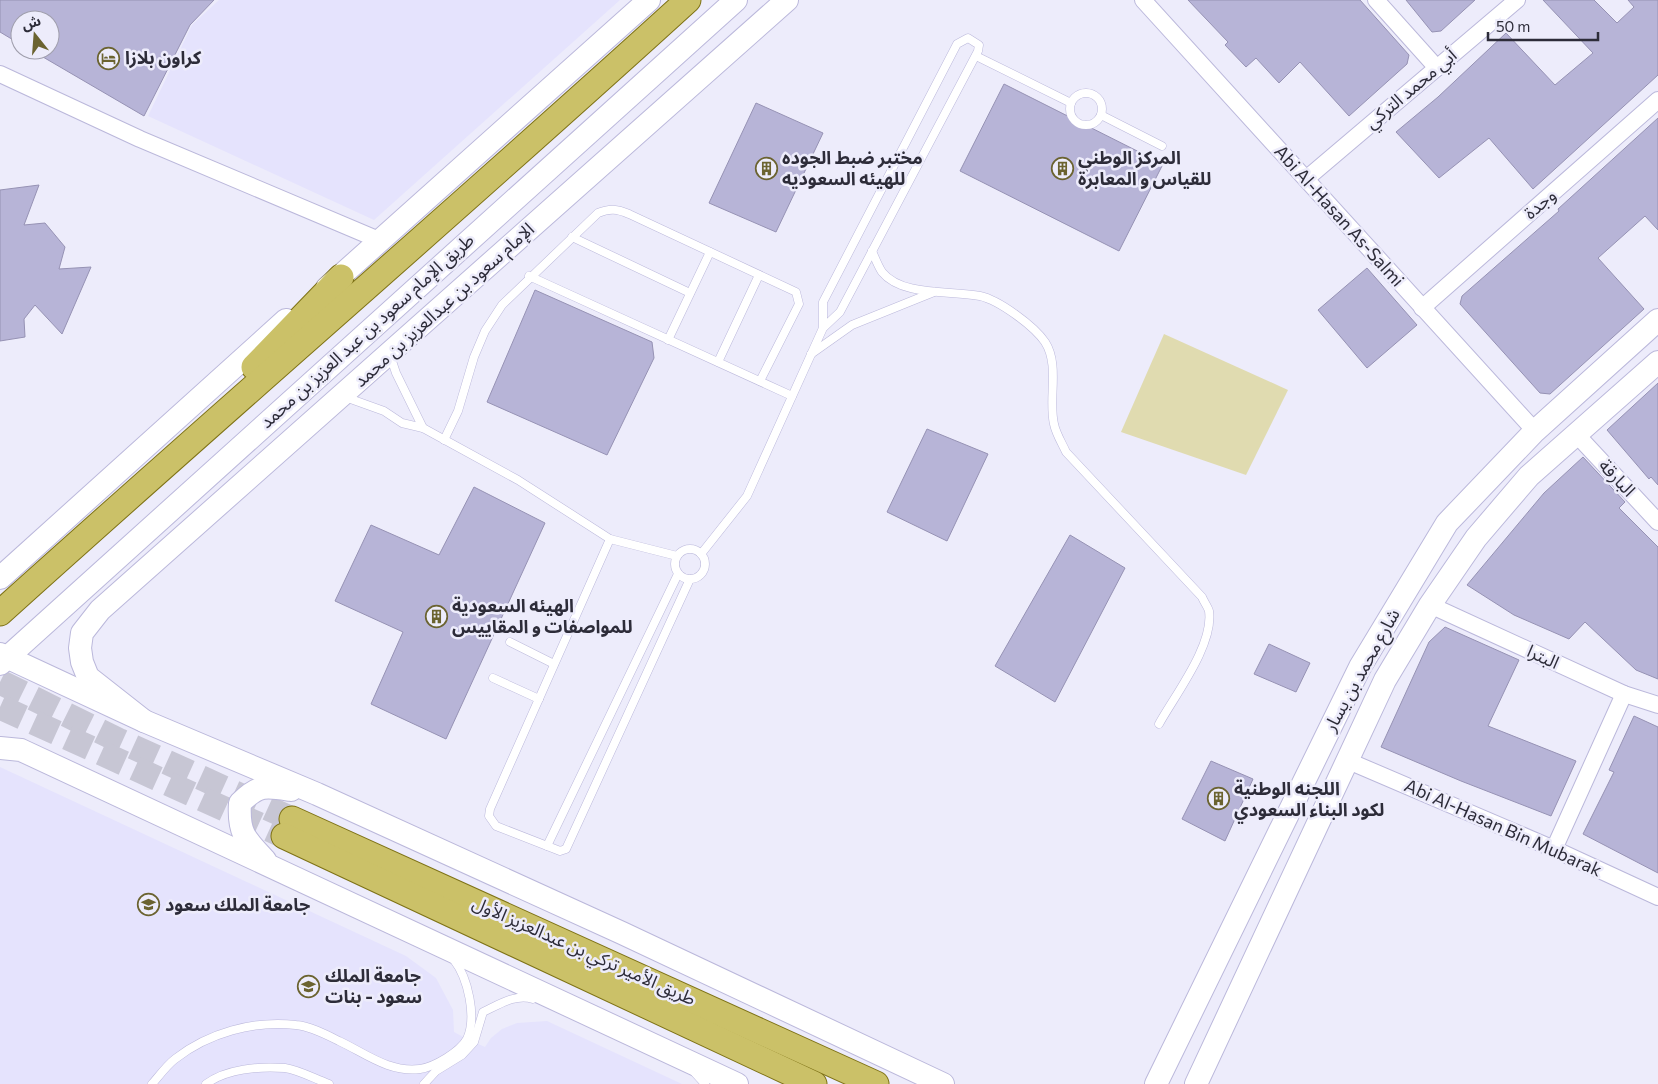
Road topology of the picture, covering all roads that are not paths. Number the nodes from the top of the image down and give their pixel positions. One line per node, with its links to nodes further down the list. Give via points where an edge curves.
1 (648, 0): 17 (main road)
2 (688, 0): 40 (main road, طريق الإمام سعود بن عبد العزيز بن محمد, via 501,170)
3 (736, 0): 46 (main road, طريق الإمام سعود بن عبد العزيز بن محمد)
4 (787, 0): 29 (main road, الإمام سعود بن عبدالعزيز بن محمد)
5 (1143, 0): 15 (street, Abi Al-Hasan As-Salmi)
6 (1376, 0): 9 (street)
7 (1517, 0): 9 (street, أبي محمد التركي)
8 (976, 56): 12 (lane); 18 (lane); 27 (lane, via 979,45 976,42 968,38 957,44 823,302)
9 (1437, 68): 15 (street, أبي محمد التركي)
10 (0, 74): 17 (street, via 140,139)
11 (1658, 100): 25 (street, وجدة)
12 (1072, 103): 13 (lane, via 1071,116 1077,123 1086,125); 13 (lane, via 1081,94 1090,94 1098,98 1102,106)
13 (1101, 116): 14 (lane)
14 (1162, 146)
15 (1306, 179): 25 (street, Abi Al-Hasan As-Salmi)
16 (572, 237): 19 (lane, via 598,213 618,209); 21 (lane); 24 (lane)
17 (379, 240): 22 (main road)
18 (872, 251): 23 (lane, via 883,272 894,281); 27 (lane, via 840,312)
19 (710, 252): 20 (lane); 24 (lane)
20 (759, 275): 31 (lane); 33 (lane, via 796,292 799,304)
21 (529, 276): 28 (lane); 39 (lane, via 502,305 485,331 458,411)
22 (340, 277): 40 (main road); 48 (main road, via 273,330)
23 (934, 292): 30 (lane, via 852,325); 60 (lane, via 982,296 1028,325 1045,342 1053,370 1054,425 1066,452 1202,597 1208,610 1205,642)
24 (690, 293): 28 (lane)
25 (1422, 308): 37 (street, Abi Al-Hasan As-Salmi)
26 (1658, 320): 37 (main road, شارع محمد بن يسار)
27 (823, 328): 30 (lane)
28 (668, 340): 31 (lane)
29 (390, 353): 34 (main road, الإمام سعود بن عبدالعزيز بن محمد); 36 (lane)
30 (811, 355): 35 (lane)
31 (718, 362): 33 (lane)
32 (1658, 362): 38 (main road, شارع محمد بن يسار)
33 (760, 381): 35 (lane)
34 (342, 396): 36 (lane, via 384,411 402,423); 41 (main road, الإمام سعود بن عبدالعزيز بن محمد)
35 (792, 396): 44 (lane, via 747,496)
36 (423, 428): 39 (lane)
37 (1535, 431): 81 (main road, شارع محمد بن يسار, via 1447,523 1360,667)
38 (1576, 434): 42 (street, البارقة); 50 (main road, شارع محمد بن يسار, via 1529,476 1476,538)
39 (444, 440): 43 (lane, via 518,480)
40 (164, 465): 51 (main road, طريق الإمام سعود بن عبد العزيز بن محمد)
41 (237, 490): 46 (main road); 59 (main road, الإمام سعود بن عبدالعزيز بن محمد, via 100,610 82,633 80,648 88,676)
42 (1658, 522)
43 (610, 539): 45 (lane); 54 (lane)
44 (701, 554): 45 (lane, via 693,549 684,550); 49 (lane, via 705,563 703,572)
45 (676, 556): 47 (lane, via 674,565)
46 (113, 561): 53 (main road, طريق الإمام سعود بن عبد العزيز بن محمد, via 44,626)
47 (678, 574): 49 (lane); 65 (lane)
48 (0, 578)
49 (690, 579): 65 (lane, via 566,849 560,851)
50 (1430, 605): 56 (street, البترا); 63 (main road, شارع محمد بن يسار, via 1384,680)
51 (0, 614)
52 (510, 642): 54 (lane)
53 (2, 658): 59 (main road)
54 (554, 664): 57 (lane)
55 (493, 678): 57 (lane)
56 (1624, 694): 58 (street, البترا); 66 (street)
57 (539, 699): 65 (lane, via 489,816 496,826)
58 (1658, 705)
59 (144, 721): 64 (main road)
60 (1159, 724)
61 (0, 732): 62 (main road)
62 (11, 749): 67 (main road)
63 (1346, 760): 66 (street, Abi Al-Hasan Bin Mubarak); 82 (main road, شارع محمد بن يسار)
64 (317, 794): 67 (main road, via 268,786 252,791 240,803 239,823 248,842); 80 (main road)
65 (547, 846)
66 (1554, 849): 68 (street, Abi Al-Hasan Bin Mubarak)
67 (271, 866): 69 (main road)
68 (1658, 897)
69 (436, 943): 70 (main road); 72 (lane, via 456,961 466,981 472,1009 467,1039 446,1060 420,1069 385,1065 338,1040 298,1025 246,1027 209,1037 174,1059)
70 (565, 1005): 71 (main road); 75 (lane, via 544,1003 524,996 483,1012 474,1042)
71 (682, 1059): 76 (lane); 77 (main road)
72 (152, 1084)
73 (206, 1084): 74 (lane, via 216,1077 245,1070 286,1068)
74 (329, 1084)
75 (424, 1084)
76 (705, 1084)
77 (737, 1084)
78 (814, 1084): 79 (main road, طريق الأمير تركي بن عبدالعزيز الأول, via 288,828)
79 (876, 1084)
80 (943, 1084)
81 (1156, 1084)
82 (1196, 1084)

